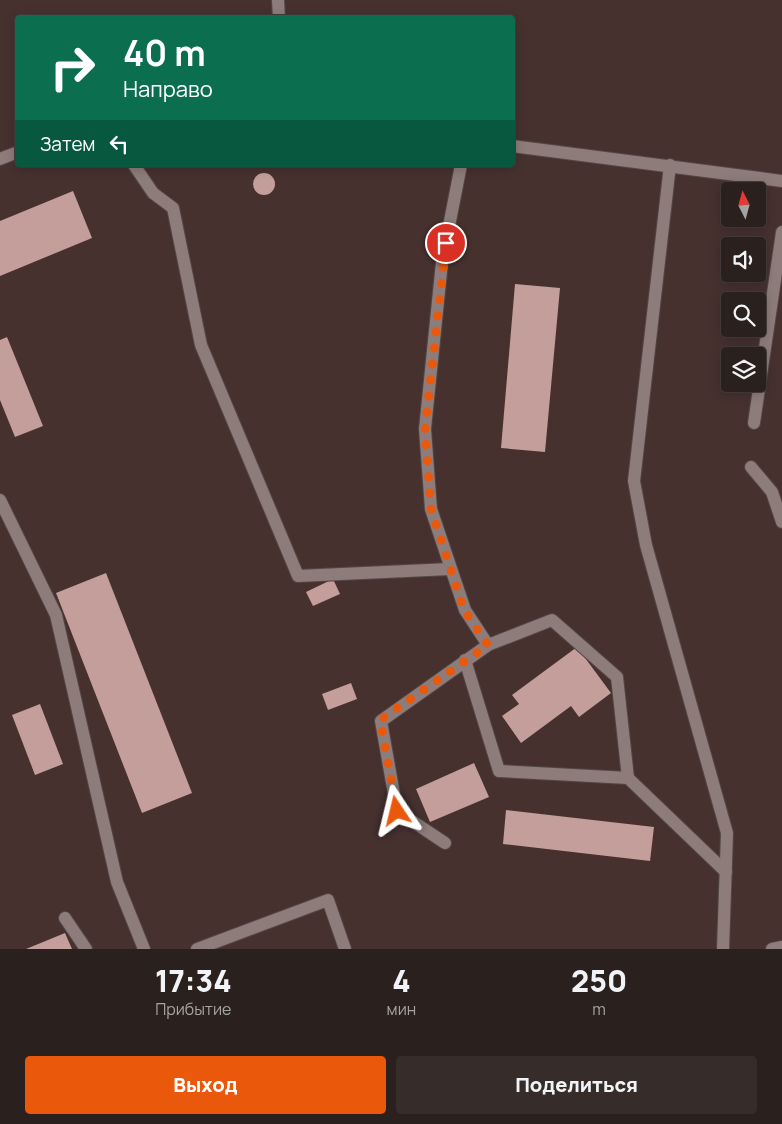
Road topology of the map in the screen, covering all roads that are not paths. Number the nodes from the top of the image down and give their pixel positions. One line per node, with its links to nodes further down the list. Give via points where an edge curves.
1 (278, 0): 2 (lane)
2 (279, 15)
3 (515, 146): 6 (lane)
4 (15, 153): 5 (lane)
5 (0, 159)
6 (670, 165): 9 (lane); 20 (lane, via 634,481 646,545 727,833)
7 (135, 167): 15 (lane, via 153,192 173,208 201,346 298,576)
8 (461, 167): 15 (lane, via 442,262 425,429 431,509)
9 (782, 181)
10 (782, 232): 11 (lane)
11 (754, 423)
12 (751, 466): 14 (lane, via 772,492)
13 (0, 500): 24 (lane, via 56,615 116,882)
14 (782, 522)
15 (450, 569): 16 (lane, via 464,610)
16 (488, 645): 17 (lane); 18 (lane, via 552,620 617,677)
17 (465, 660): 18 (lane, via 499,771); 19 (lane, via 380,720 397,811)
18 (628, 778): 20 (lane)
19 (445, 843)
20 (726, 872): 27 (lane)
21 (65, 918): 23 (lane)
22 (782, 947): 28 (lane)
23 (86, 949)
24 (144, 949)
25 (197, 949): 26 (lane, via 328,900)
26 (345, 949)
27 (723, 949)
28 (772, 949)

